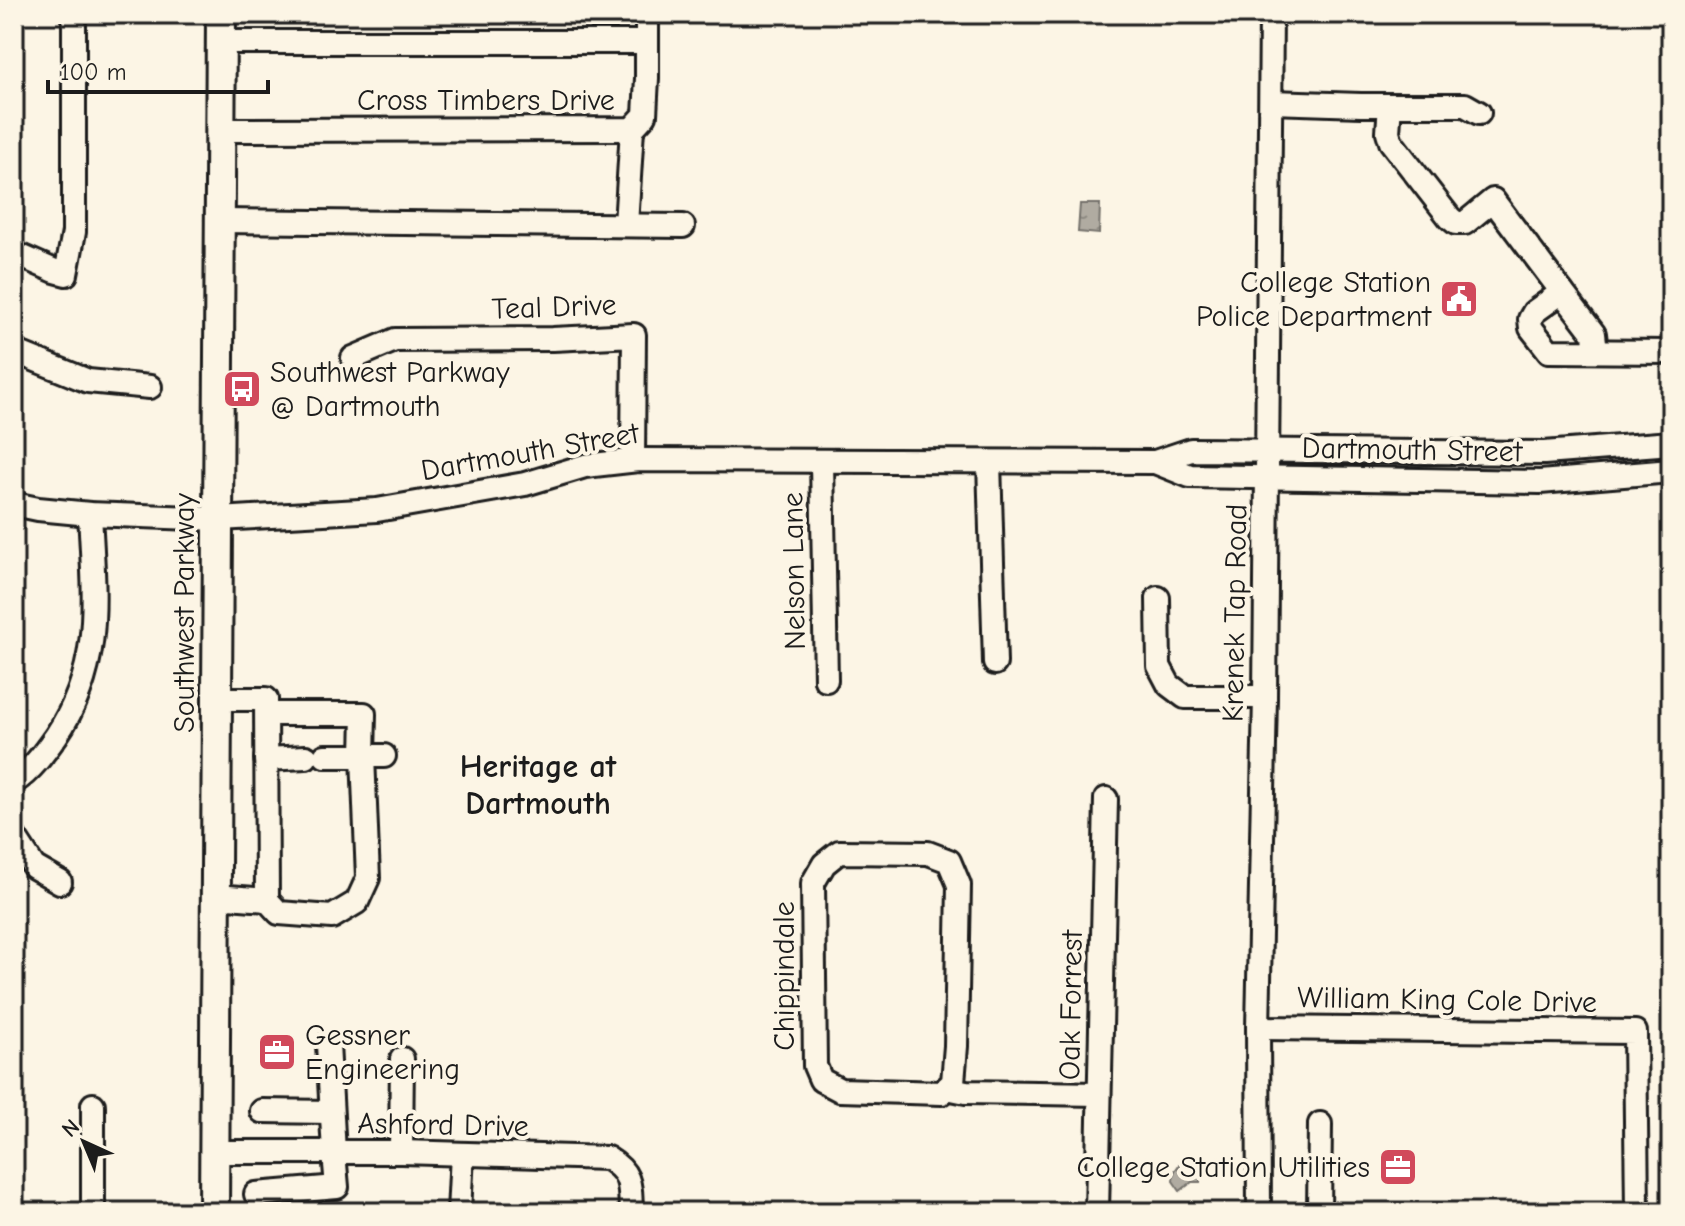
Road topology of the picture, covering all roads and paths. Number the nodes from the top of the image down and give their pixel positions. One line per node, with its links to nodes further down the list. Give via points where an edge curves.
1 (74, 14): 14 (street, via 74,232 66,274)
2 (647, 14): 5 (street, Cross Timbers Drive)
3 (1271, 14): 6 (street, Krenek Tap Road)
4 (221, 28): 5 (street); 10 (main road, Southwest Parkway)
5 (647, 42): 9 (street, Cross Timbers Drive, via 645,115)
6 (1271, 102): 7 (street); 22 (street, Krenek Tap Road)
7 (1390, 105): 8 (street, via 1465,105); 15 (street, via 1391,142 1450,218 1465,223 1493,200)
8 (1479, 113)
9 (632, 129): 10 (street, Cross Timbers Drive); 12 (street)
10 (220, 130): 11 (main road, Southwest Parkway)
11 (221, 221): 12 (street); 31 (main road, Southwest Parkway)
12 (626, 225): 13 (street)
13 (683, 226)
14 (14, 253)
15 (1562, 292): 17 (street, via 1594,334); 17 (street, via 1534,312 1531,328 1549,351)
16 (14, 351): 20 (street, via 88,381)
17 (1596, 351): 18 (street)
18 (1671, 352)
19 (353, 358): 23 (street, Teal Drive, via 395,340 634,335)
20 (150, 387)
21 (1671, 443): 22 (street, Dartmouth Street, via 1544,453)
22 (1267, 449): 26 (street, Dartmouth Street, via 1191,450); 28 (street, Krenek Tap Road)
23 (633, 460): 24 (street, Dartmouth Street); 31 (street, Dartmouth Street, via 377,510)
24 (822, 462): 25 (street, Dartmouth Street); 34 (street, Nelson Lane)
25 (989, 462): 26 (street, Dartmouth Street); 33 (street)
26 (1155, 462): 28 (street, Dartmouth Street, via 1190,476)
27 (1671, 471): 28 (street, Dartmouth Street, via 1540,482)
28 (1267, 478): 35 (street, Krenek Tap Road)
29 (14, 504): 30 (street, Dartmouth Street)
30 (90, 514): 31 (street, Dartmouth Street); 40 (street, via 94,599 84,680 65,723)
31 (219, 519): 36 (main road, Southwest Parkway)
32 (1158, 598): 35 (street, via 1159,666 1169,685 1185,697)
33 (995, 663)
34 (826, 680)
35 (1265, 697): 46 (street, Krenek Tap Road)
36 (218, 699): 37 (street, via 266,699); 44 (main road, Southwest Parkway)
37 (267, 714): 38 (street, via 364,714); 39 (street)
38 (374, 756): 39 (street); 45 (street, via 368,878 357,902 332,917 279,913)
39 (266, 759): 45 (street)
40 (14, 782)
41 (1106, 799): 50 (street, Oak Forrest)
42 (14, 836): 43 (street, via 34,867)
43 (60, 882)
44 (216, 896): 45 (street); 55 (main road, Southwest Parkway)
45 (267, 900)
46 (1258, 1028): 65 (street, Krenek Tap Road); 67 (street, William King Cole Drive, via 1635,1032)
47 (328, 1044): 53 (street)
48 (402, 1059): 56 (street)
49 (947, 1088): 49 (street, Chippindale, via 953,1082 956,1046 959,885 949,861 928,853 839,852 813,883 815,1066 821,1080 840,1090 942,1093); 50 (street, Chippindale)
50 (1099, 1094): 64 (street, Oak Forrest)
51 (93, 1105): 60 (street)
52 (262, 1111): 53 (street)
53 (331, 1112): 57 (street)
54 (1320, 1124): 66 (street)
55 (215, 1152): 57 (street, Ashford Drive); 61 (main road, Southwest Parkway)
56 (401, 1152): 57 (street, Ashford Drive); 58 (street, Ashford Drive)
57 (334, 1153): 59 (street, via 337,1187)
58 (462, 1154): 62 (street); 63 (street, Ashford Drive, via 607,1158 622,1168 630,1184)
59 (256, 1194)
60 (93, 1212)
61 (214, 1212)
62 (459, 1212)
63 (631, 1212)
64 (1097, 1212)
65 (1259, 1212)
66 (1319, 1212)
67 (1637, 1212)

